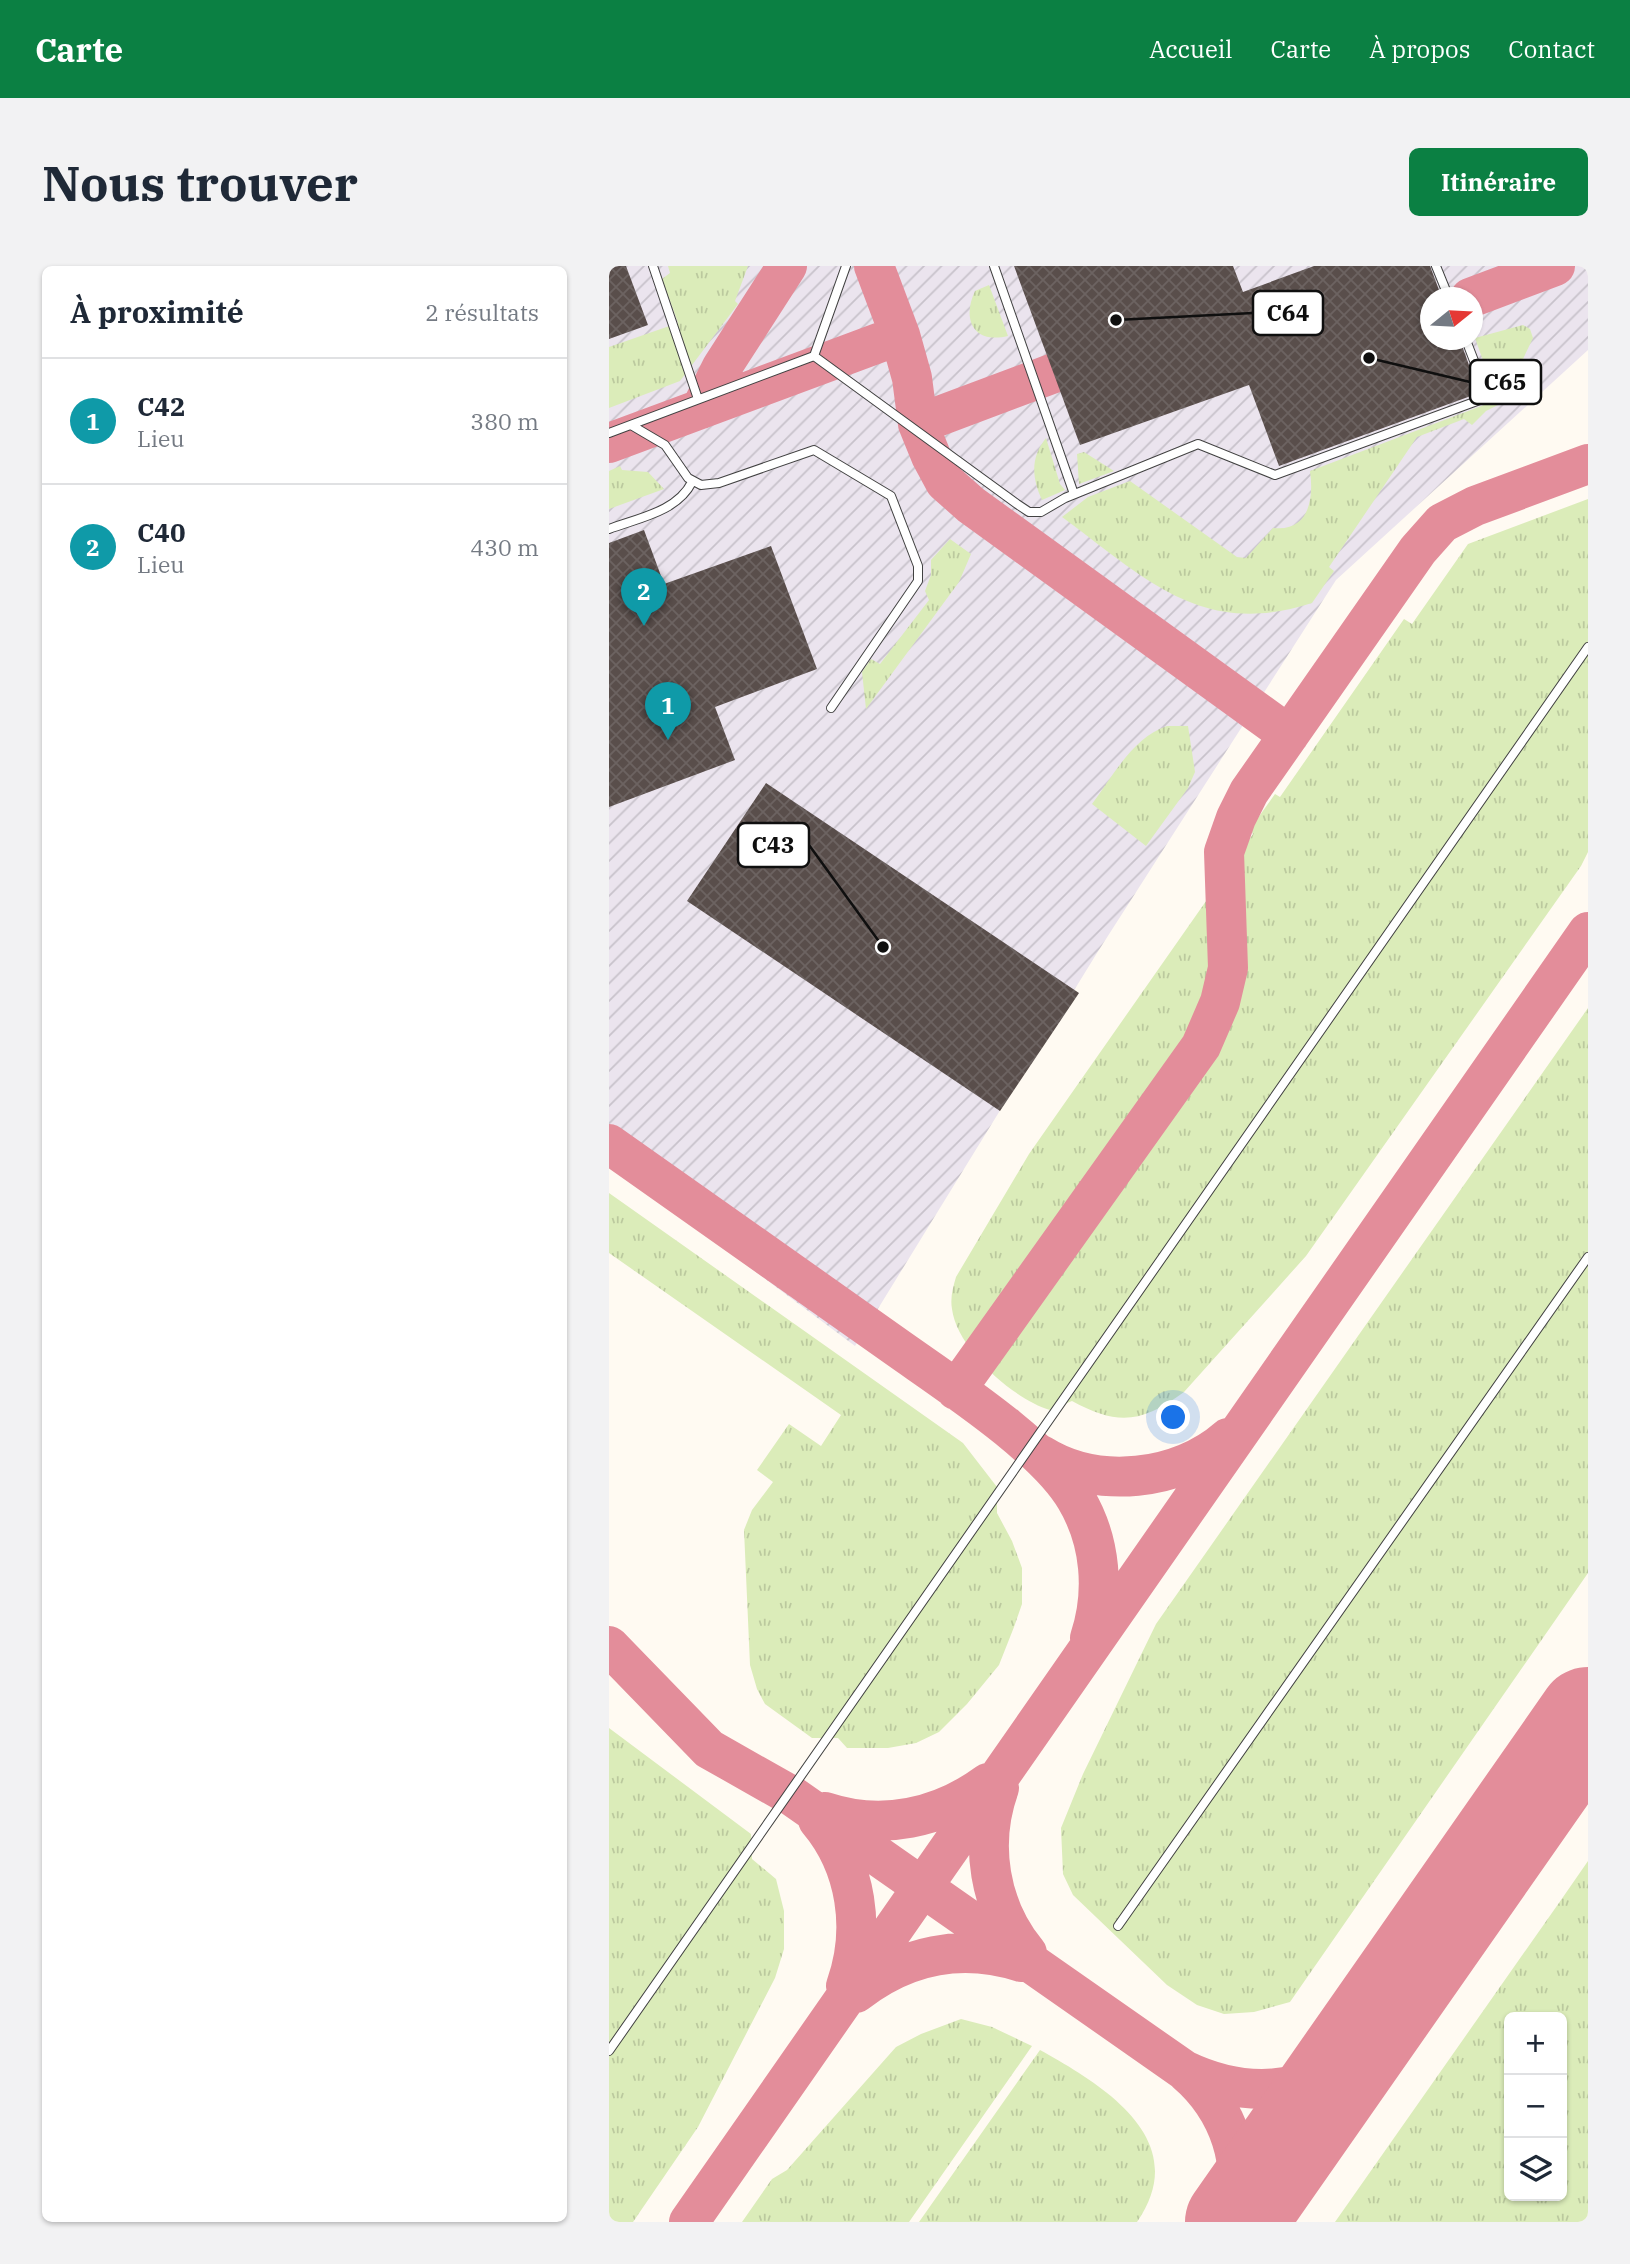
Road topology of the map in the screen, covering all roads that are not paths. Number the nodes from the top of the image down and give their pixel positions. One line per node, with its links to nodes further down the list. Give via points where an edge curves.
1 (653, 266): 8 (lane)
2 (846, 266): 7 (lane)
3 (994, 266): 12 (lane)
4 (1436, 266): 5 (lane)
5 (1445, 287)
6 (1470, 350): 12 (lane, via 1487,397 1275,475 1198,444)
7 (814, 356): 8 (lane); 12 (lane, via 1029,512 1041,512)
8 (698, 399): 9 (lane)
9 (631, 425): 10 (lane); 11 (lane, via 665,445)
10 (609, 433)
11 (692, 482): 13 (lane, via 671,506); 15 (lane, via 719,482 814,450 891,496 918,566 918,581)
12 (1074, 495)
13 (609, 529)
14 (1588, 648): 18 (lane)
15 (831, 708)
16 (1588, 1257): 17 (lane)
17 (1118, 1926)
18 (609, 2051)

